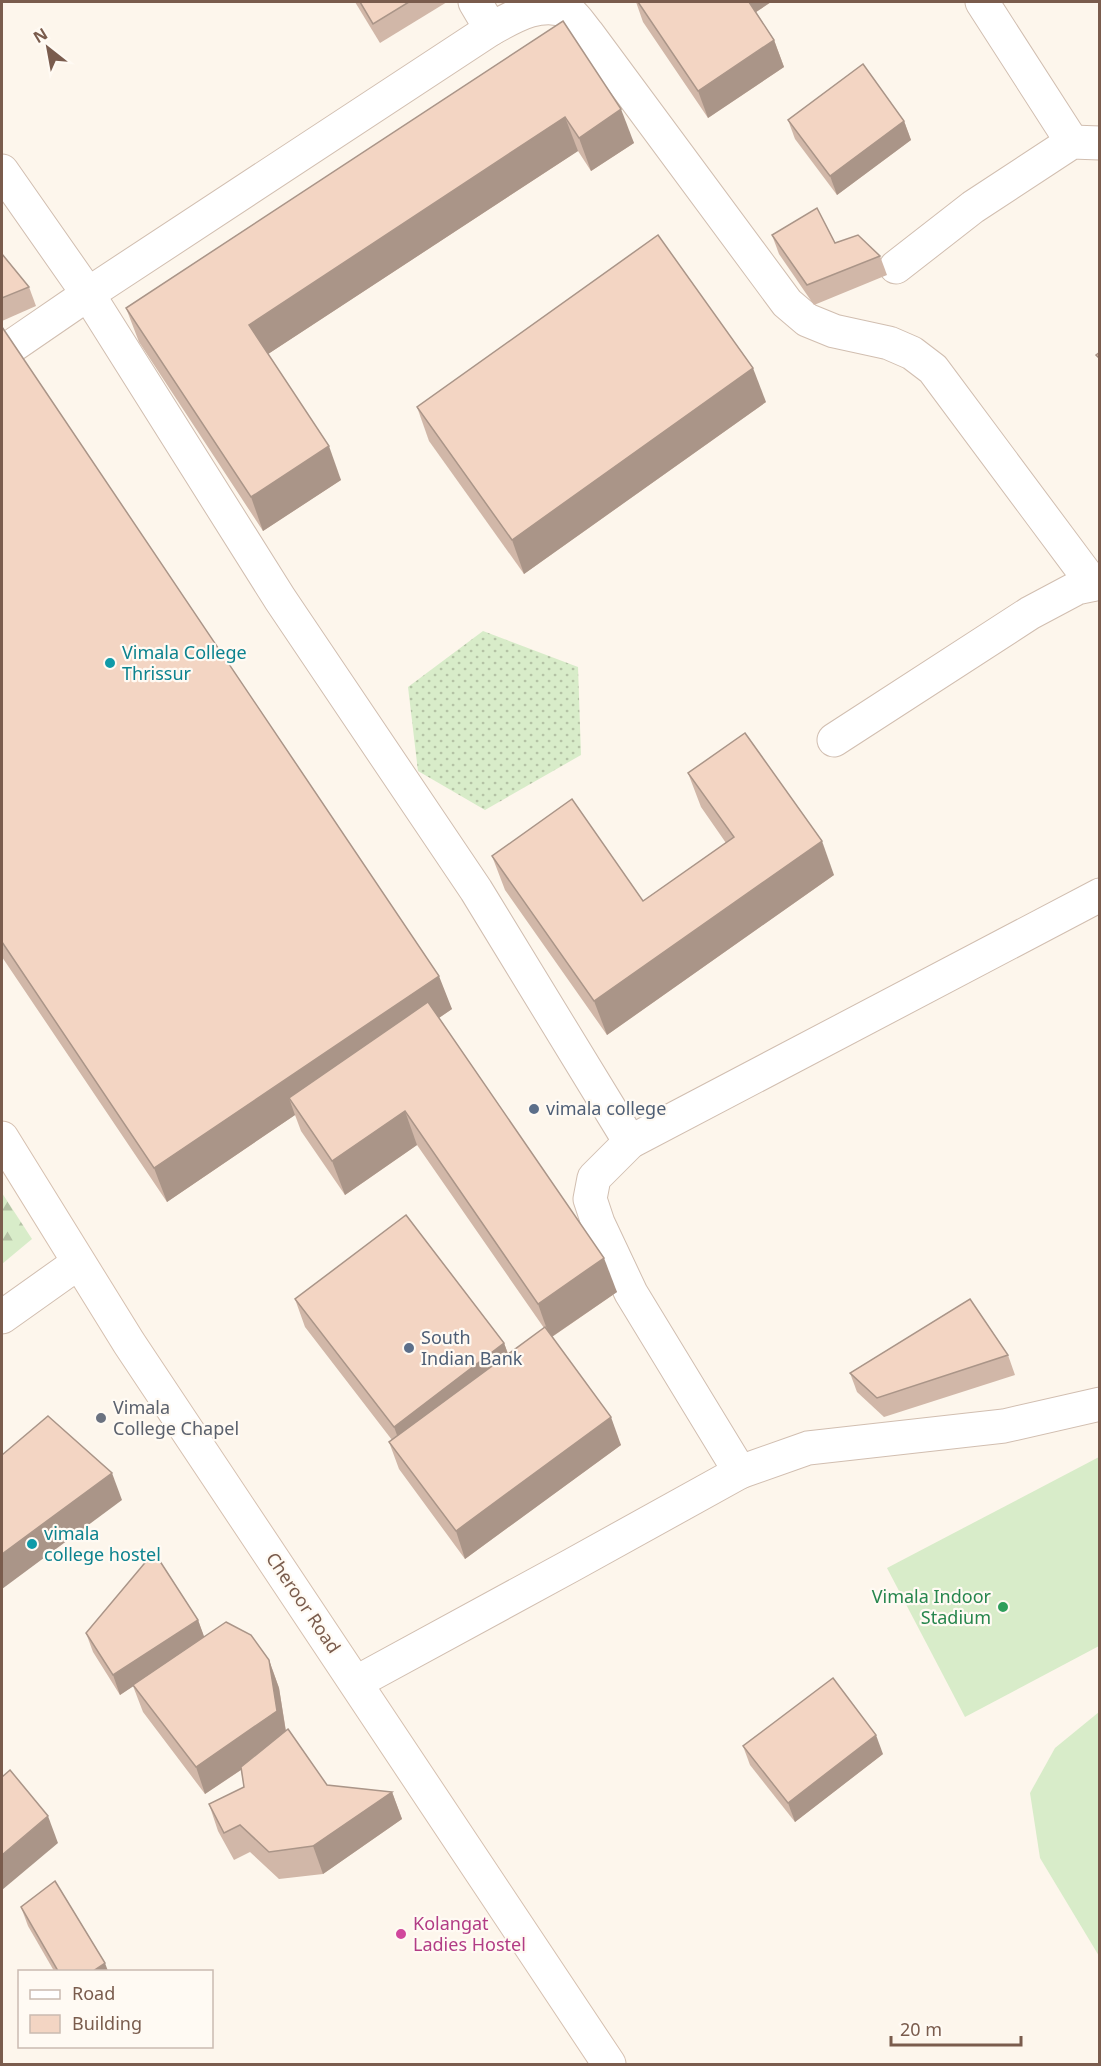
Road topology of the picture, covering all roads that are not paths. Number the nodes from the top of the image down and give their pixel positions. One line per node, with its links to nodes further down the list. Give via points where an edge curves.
1 (982, 2): 3 (street)
2 (483, 15): 6 (street); 8 (street, via 552,3 570,12 787,303 807,320 834,331 889,343 912,353 933,369)
3 (1086, 142): 5 (street, via 973,207)
4 (2, 171): 6 (street)
5 (896, 267)
6 (88, 294): 7 (street); 12 (street, via 280,599 476,890)
7 (2, 353)
8 (1096, 583): 9 (street, via 1077,588 1030,613)
9 (834, 740)
10 (1100, 895): 12 (street)
11 (2, 1138): 13 (street, Cheroor Road)
12 (630, 1142): 16 (street, via 594,1178 590,1199 595,1215 631,1293)
13 (78, 1263): 14 (street); 17 (street, Cheroor Road)
14 (2, 1317)
15 (1100, 1404): 16 (street, via 1004,1426 808,1448)
16 (740, 1472): 17 (street)
17 (357, 1682): 18 (street, Cheroor Road)
18 (600, 2061)

